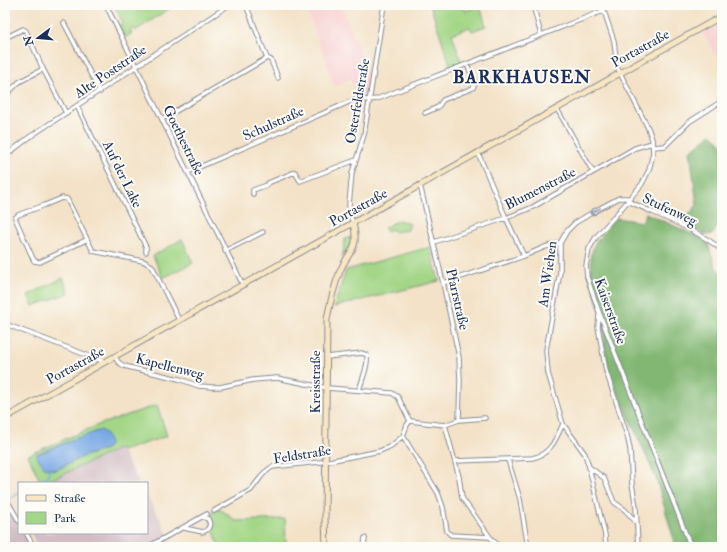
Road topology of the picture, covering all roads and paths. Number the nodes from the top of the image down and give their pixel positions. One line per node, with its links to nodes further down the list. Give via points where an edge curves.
1 (106, 5): 14 (street, Goethestraße)
2 (229, 5): 14 (street, Alte Poststraße)
3 (246, 5): 12 (street)
4 (384, 5): 20 (street, Osterfeldstraße)
5 (533, 5): 10 (street)
6 (602, 5): 7 (street, Kaiserstraße)
7 (603, 11): 10 (street, Schulstraße); 16 (street, Kaiserstraße, via 614,41)
8 (722, 16): 16 (main road, Portastraße)
9 (64, 23): 18 (street)
10 (541, 35): 13 (street, Schulstraße)
11 (5, 38): 15 (street, via 23,29 26,30)
12 (267, 58): 17 (street, via 271,60); 26 (street)
13 (467, 64): 20 (street, Schulstraße); 25 (street, via 475,83 473,88 443,100 438,107)
14 (136, 67): 18 (street, Alte Poststraße); 26 (street, Goethestraße)
15 (43, 69): 19 (street, via 19,82); 24 (street)
16 (619, 73): 23 (main road, Portastraße); 27 (street, Kaiserstraße, via 646,123)
17 (278, 78)
18 (100, 92): 22 (street, Alte Poststraße)
19 (5, 96)
20 (369, 100): 30 (street, Osterfeldstraße, via 364,135); 31 (street, Schulstraße, via 356,99)
21 (722, 101): 27 (street, Blumenstraße, via 689,122 665,146)
22 (77, 106): 24 (street, Alte Poststraße); 45 (street, Auf der Lake, via 146,247)
23 (557, 109): 28 (main road, Portastraße); 32 (street)
24 (66, 113): 29 (street, Alte Poststraße)
25 (425, 113)
26 (162, 119): 31 (street, Goethestraße)
27 (653, 145): 32 (street, Blumenstraße, via 635,148); 35 (street, Kaiserstraße, via 649,170)
28 (478, 153): 33 (main road, Portastraße); 37 (street)
29 (5, 156)
30 (356, 160): 34 (street, via 300,182 295,172 268,182 267,185 253,190); 38 (street, Osterfeldstraße, via 349,204)
31 (188, 172): 44 (street, Goethestraße)
32 (593, 172): 37 (street, Blumenstraße, via 533,207)
33 (420, 185): 38 (main road, Portastraße); 41 (street, Pfarrstraße)
34 (253, 194)
35 (631, 198): 36 (street, Kaiserstraße); 42 (street, Am Wiehen, one-way to 42, via 619,198 575,223)
36 (628, 201): 43 (street, Stufenweg, via 697,233); 49 (street, Kaiserstraße, via 596,237 589,249 587,277)
37 (506, 218): 41 (street, Blumenstraße); 46 (street)
38 (353, 223): 48 (main road, Portastraße); 53 (main road, Kreisstraße, via 356,239 353,250 341,269 330,303)
39 (263, 232): 44 (street)
40 (86, 240): 40 (street, via 67,199 64,198 15,218 36,262); 50 (street, via 93,251 143,261 152,266)
41 (434, 242): 47 (street, Pfarrstraße)
42 (560, 242): 46 (street); 61 (street, Am Wiehen, via 560,272 546,350 548,373)
43 (722, 250)
44 (225, 251): 48 (street, Goethestraße)
45 (146, 252)
46 (524, 256): 47 (street)
47 (443, 283): 59 (street, Pfarrstraße, via 459,357)
48 (243, 285): 50 (main road, Portastraße)
49 (599, 312): 73 (street, via 598,327 606,371 630,449); 86 (street, Kaiserstraße)
50 (179, 320): 52 (main road, Portastraße)
51 (5, 324): 54 (street)
52 (115, 357): 54 (main road, Portastraße); 55 (street, Kapellenweg, via 124,366 199,386 220,387 277,378)
53 (327, 357): 55 (main road, Kreisstraße); 56 (street, via 362,353 367,355 366,371)
54 (106, 362): 57 (main road, Portastraße)
55 (327, 388): 56 (street, Kapellenweg); 65 (main road, Kreisstraße)
56 (359, 390): 60 (street, Kapellenweg, via 395,394)
57 (5, 418)
58 (485, 418): 59 (street)
59 (459, 420): 62 (street)
60 (410, 421): 62 (street); 63 (street)
61 (563, 424): 64 (street, via 544,454); 67 (street, via 585,454)
62 (445, 425): 66 (street)
63 (403, 436): 65 (street, Feldstraße, via 380,451); 76 (street, via 438,493 447,531 451,535)
64 (508, 460): 66 (street); 83 (street, via 520,499)
65 (325, 461): 69 (street, Feldstraße, via 272,468 264,472 251,490); 80 (main road, Kreisstraße)
66 (456, 461): 76 (street, via 462,498)
67 (589, 467): 73 (street, via 604,478 614,502); 84 (street)
68 (5, 496): 72 (street)
69 (214, 511)
70 (207, 514): 71 (street)
71 (202, 517): 74 (street); 74 (street, via 210,523 206,531)
72 (18, 519)
73 (637, 523): 85 (street)
74 (183, 528): 79 (street)
75 (27, 534): 78 (street)
76 (490, 537): 82 (street)
77 (365, 538): 81 (street)
78 (34, 547)
79 (148, 547)
80 (326, 547)
81 (364, 547)
82 (499, 547)
83 (528, 547)
84 (606, 547)
85 (638, 547)
86 (691, 547)

